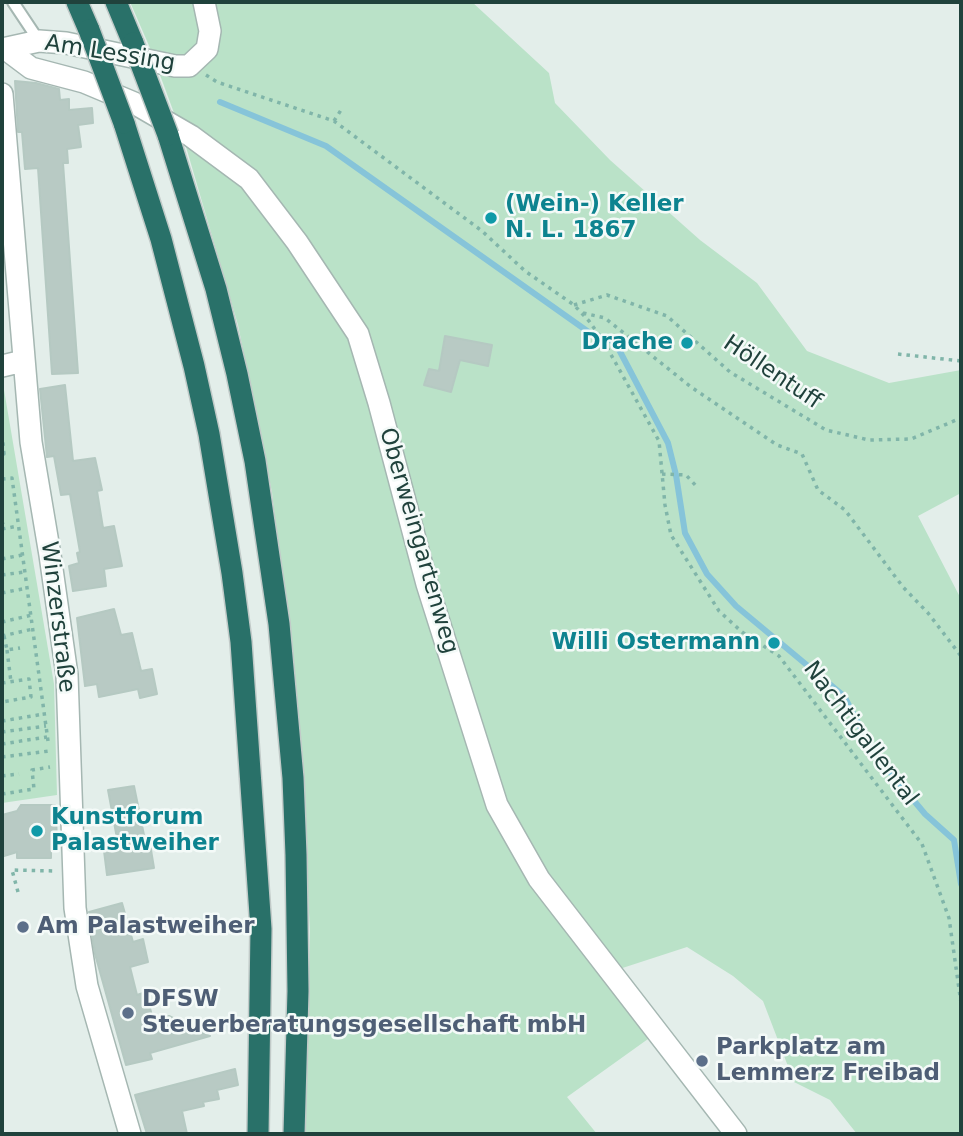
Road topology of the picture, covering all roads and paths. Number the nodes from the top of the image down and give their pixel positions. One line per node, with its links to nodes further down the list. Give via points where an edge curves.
1 (13, 2): 5 (lane)
2 (77, 2): 62 (highway, bridge, via 124,123 177,298 222,503 241,642 261,929)
3 (116, 2): 63 (highway, bridge, via 168,135 216,289 237,374 269,548 292,765 297,932)
4 (204, 2): 7 (street, Am Lessing, via 210,31 207,49)
5 (39, 41): 6 (street, Am Lessing); 7 (street, Am Lessing)
6 (4, 50): 64 (street, Oberweingartenweg, via 30,68 84,82 135,103 191,136 249,179 297,242 358,334 427,584 497,805 539,879)
7 (189, 66): 10 (path, via 217,82)
8 (2, 94): 11 (street, Winzerstraße)
9 (341, 110): 10 (path)
10 (334, 121): 12 (path, Nachtigallental)
11 (7, 235): 15 (street, Winzerstraße)
12 (574, 305): 13 (path, Nachtigallental); 18 (path, Höllentuff, via 607,295 667,316 730,372 826,430 869,440 911,439)
13 (580, 312): 21 (path, Nachtigallental, via 604,342 659,441); 39 (path, via 605,318 691,387 778,445 802,454 818,490 845,510)
14 (898, 354): 16 (path)
15 (23, 361): 17 (street); 61 (street, Winzerstraße, via 67,675 75,908 88,986)
16 (961, 362)
17 (2, 366)
18 (961, 418)
19 (2, 434): 20 (path)
20 (2, 454)
21 (662, 474): 23 (path, via 686,475); 60 (path, Nachtigallental, via 671,536 719,611 779,656 922,844 949,918)
22 (2, 479): 25 (path, via 12,478)
23 (698, 488)
24 (2, 521): 26 (path)
25 (18, 526): 26 (path); 27 (path)
26 (3, 529)
27 (22, 555): 28 (path); 29 (path)
28 (2, 559)
29 (25, 572): 30 (path); 31 (path)
30 (2, 575)
31 (27, 588): 32 (path); 33 (path)
32 (2, 593)
33 (32, 615): 34 (path); 35 (path)
34 (2, 622)
35 (33, 629): 36 (path); 40 (path)
36 (3, 636): 38 (path)
37 (20, 648): 38 (path)
38 (7, 650): 42 (path)
39 (961, 656)
40 (40, 677): 41 (path); 44 (path)
41 (29, 679): 42 (path); 45 (path)
42 (11, 682): 43 (path)
43 (2, 683)
44 (43, 696): 45 (path); 47 (path)
45 (31, 697): 46 (path)
46 (2, 702)
47 (44, 714): 48 (path); 49 (path)
48 (2, 720)
49 (46, 726): 50 (path); 51 (path)
50 (2, 732)
51 (47, 737): 52 (path); 53 (path)
52 (2, 744)
53 (49, 751): 54 (path); 57 (path, via 50,767 32,770 34,789)
54 (2, 757)
55 (19, 774): 56 (path)
56 (2, 776)
57 (2, 794)
58 (56, 872): 59 (path, via 12,870)
59 (18, 892)
60 (961, 1003)
61 (130, 1134)
62 (258, 1134)
63 (294, 1134)
64 (736, 1134)

